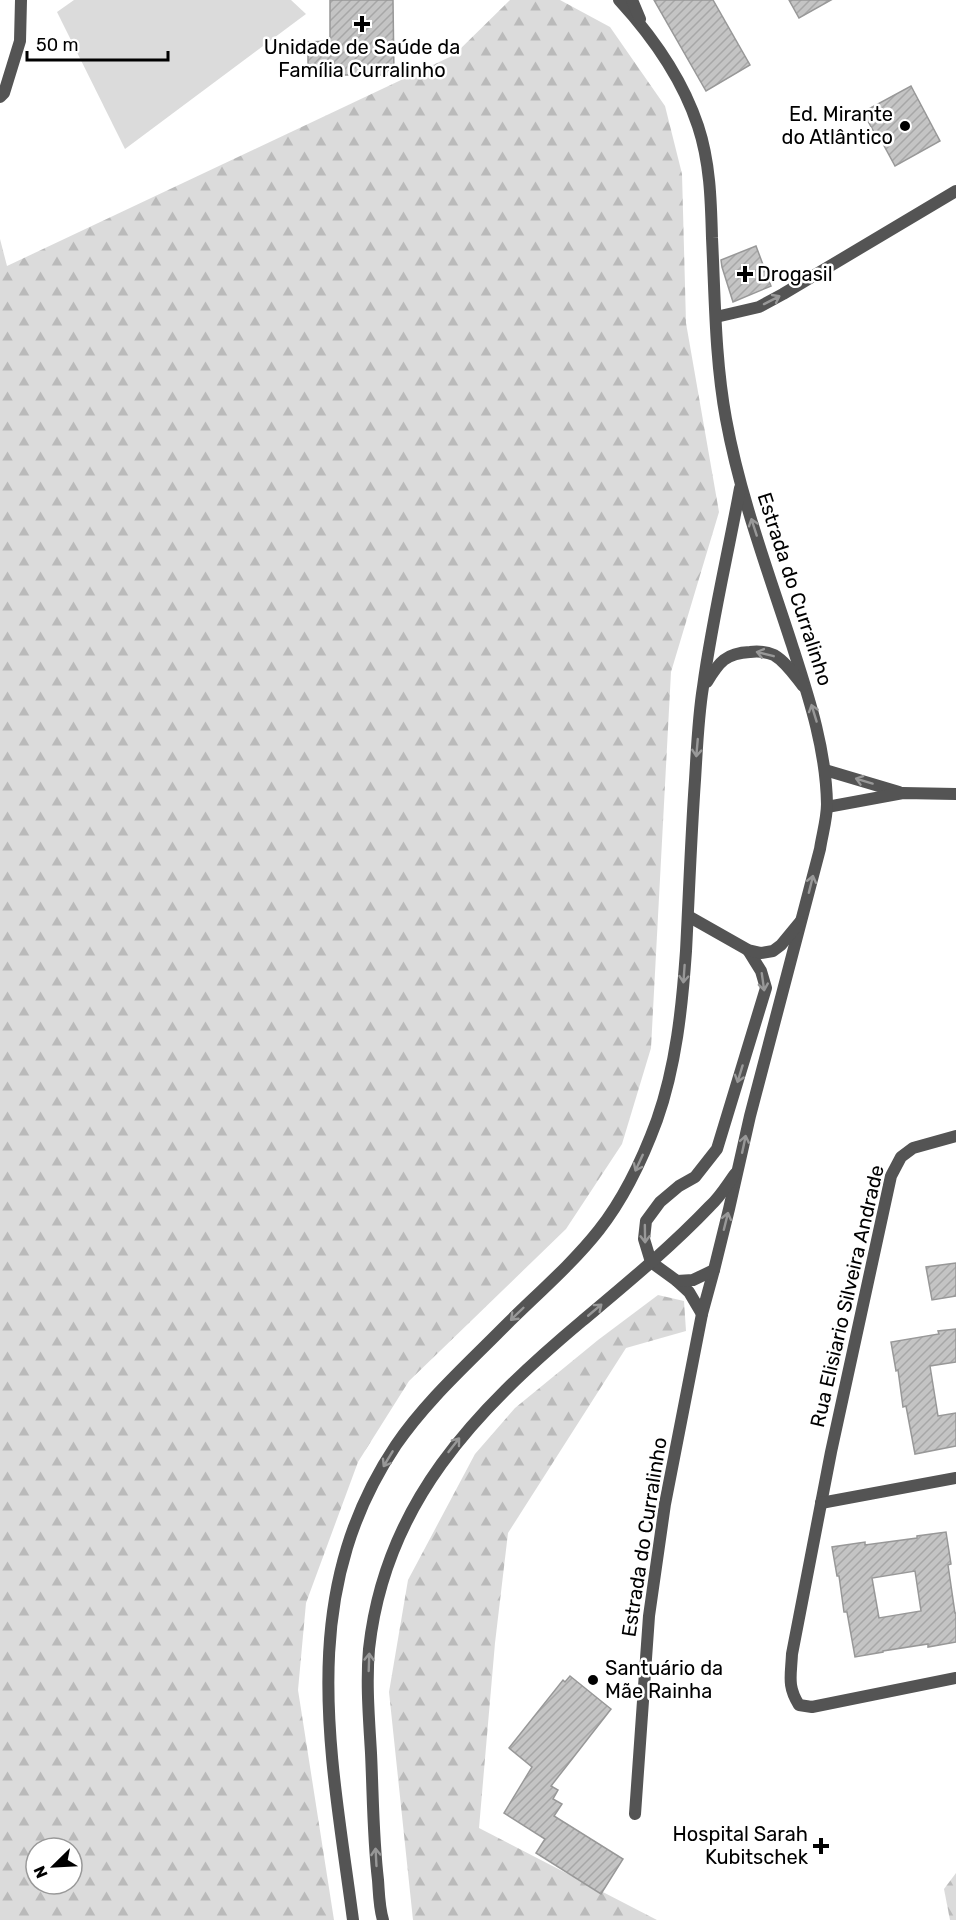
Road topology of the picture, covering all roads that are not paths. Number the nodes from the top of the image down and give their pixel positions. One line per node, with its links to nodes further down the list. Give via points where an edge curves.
1 (21, 0): 5 (street, via 20,41)
2 (619, 0): 4 (street, Estrada do Curralinho)
3 (632, 0): 4 (street, Estrada do Curralinho)
4 (642, 26): 7 (street, Estrada do Curralinho, via 671,68 701,136 710,185)
5 (0, 97)
6 (956, 191): 7 (street, one-way to 6, via 759,307)
7 (716, 317): 8 (street, Estrada do Curralinho, via 726,418)
8 (741, 484): 9 (street); 10 (street, Estrada do Curralinho, one-way to 8)
9 (702, 689): 10 (street, one-way to 9, via 782,662 758,651 728,656); 15 (street, one-way to 15)
10 (807, 692): 11 (street, Estrada do Curralinho, one-way to 10)
11 (825, 770): 12 (street, one-way to 11); 14 (street, Estrada do Curralinho)
12 (903, 793): 13 (street); 14 (street)
13 (956, 794)
14 (827, 807): 16 (street, Estrada do Curralinho, one-way to 14)
15 (688, 916): 17 (street); 28 (street, one-way to 28, via 682,997 670,1075 657,1119 631,1179 580,1251 412,1423 369,1493 347,1547 338,1576 327,1662 335,1793)
16 (803, 919): 17 (street, via 773,951); 19 (street, Estrada do Curralinho, one-way to 16)
17 (748, 950): 20 (street, one-way to 20, via 761,971 765,988 717,1149 694,1177 660,1202 645,1221 644,1239)
18 (956, 1136): 25 (street, Rua Elisiario Silveira Andrade, via 913,1148 901,1157 891,1176)
19 (738, 1171): 20 (street, via 712,1205); 21 (street, Estrada do Curralinho, one-way to 19)
20 (651, 1263): 22 (street); 29 (street, one-way to 20, via 375,1843 369,1651 375,1613 397,1541 437,1468 489,1406 544,1353)
21 (714, 1270): 22 (street, via 693,1280); 23 (street, Estrada do Curralinho)
22 (677, 1281): 23 (street)
23 (702, 1314): 27 (street, Estrada do Curralinho, via 665,1504 649,1616)
24 (956, 1478): 25 (street)
25 (821, 1503): 26 (street, Rua Elisiario Silveira Andrade, via 792,1654 792,1692 800,1705 812,1707)
26 (956, 1678)
27 (635, 1814)
28 (353, 1920)
29 (383, 1920)

